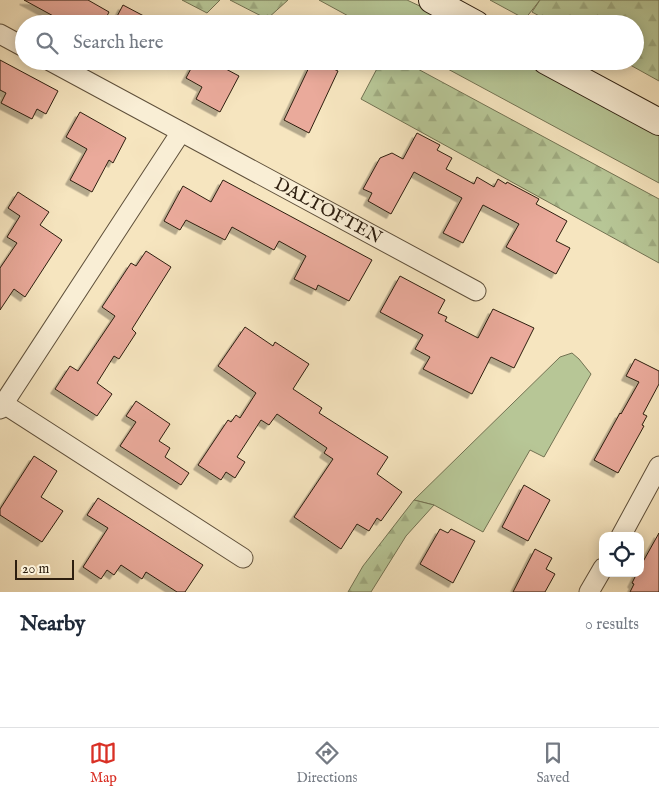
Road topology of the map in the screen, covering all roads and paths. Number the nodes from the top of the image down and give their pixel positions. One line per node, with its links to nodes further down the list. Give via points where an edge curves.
1 (432, 0): 2 (street)
2 (460, 15)
3 (0, 34): 4 (street)
4 (15, 42)
5 (67, 70): 8 (street, DALTOFTEN)
6 (563, 70): 7 (street)
7 (659, 122)
8 (181, 132): 9 (street, DALTOFTEN); 10 (street)
9 (476, 291)
10 (2, 406): 13 (street)
11 (659, 466): 12 (street)
12 (622, 532)
13 (243, 558)
14 (599, 575): 15 (street)
15 (589, 592)

